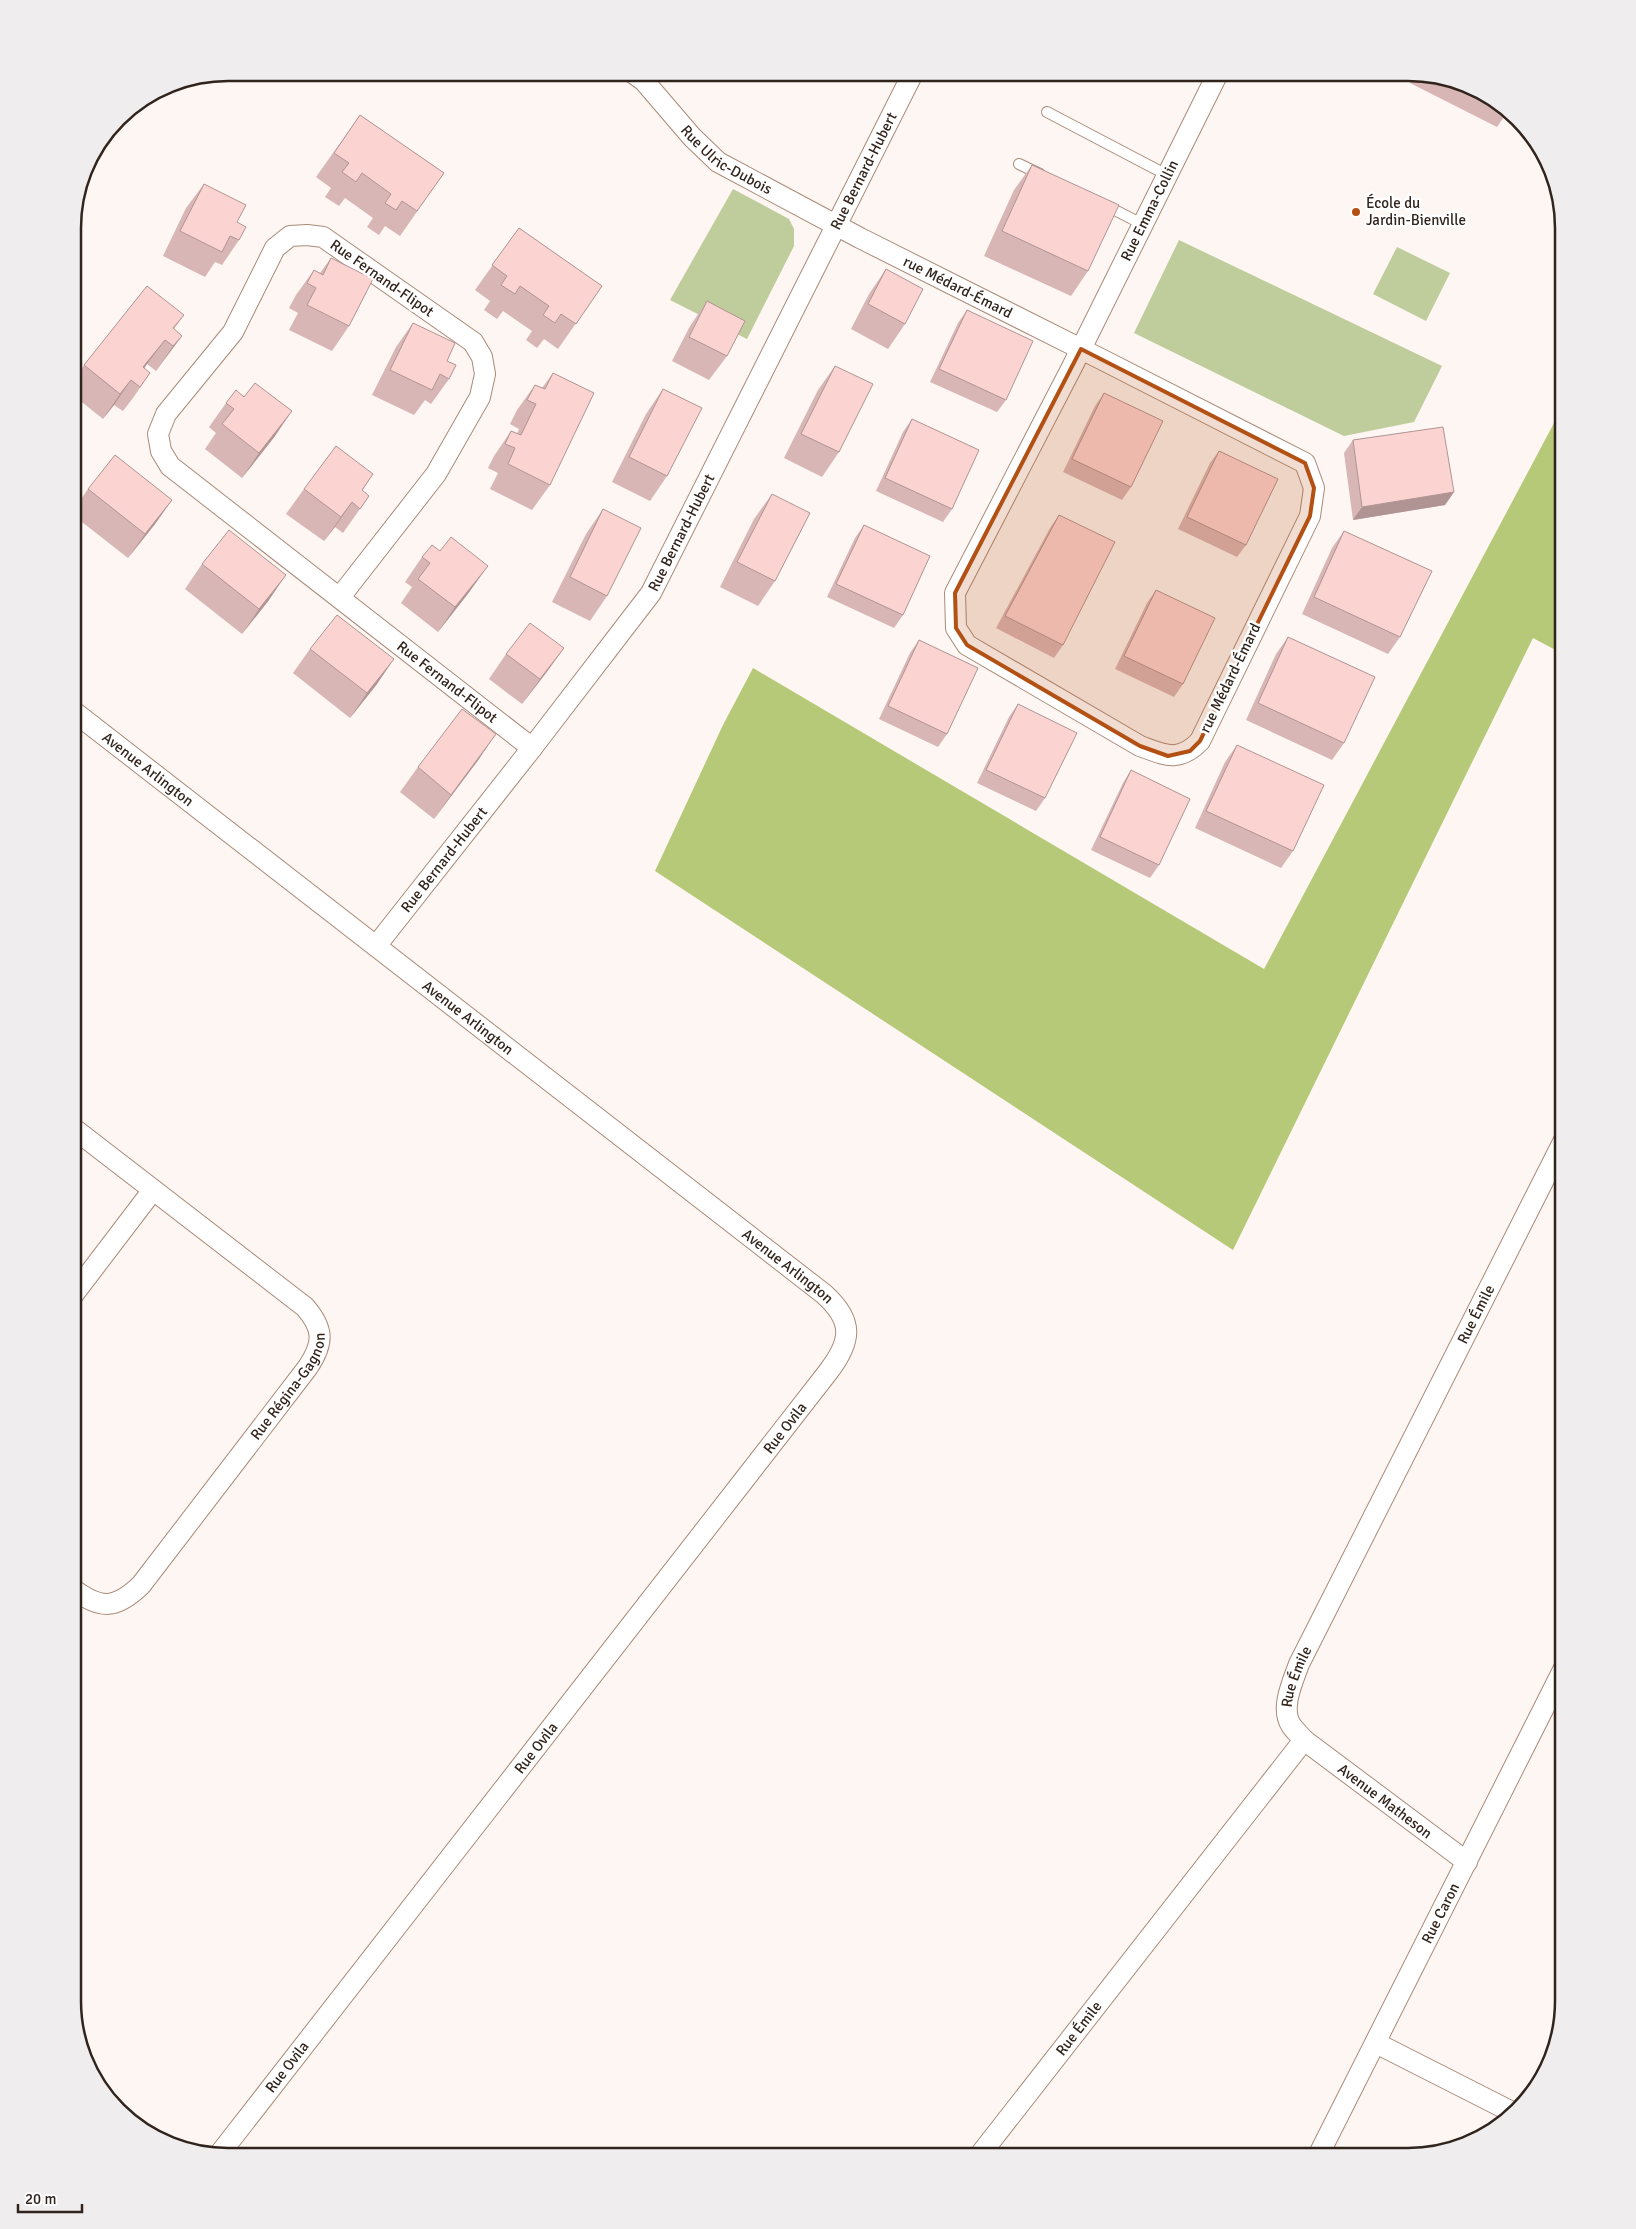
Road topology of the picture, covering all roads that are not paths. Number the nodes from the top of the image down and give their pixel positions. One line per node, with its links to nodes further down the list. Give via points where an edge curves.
1 (644, 81): 10 (street, Rue Ulric-Dubois, via 718,162)
2 (909, 82): 10 (street, Rue Bernard-Hubert)
3 (1214, 82): 6 (street, Rue Emma-Collin)
4 (1047, 112): 6 (lane)
5 (1019, 164): 7 (lane)
6 (1167, 175): 9 (street, Rue Emma-Collin)
7 (1054, 181)
8 (1098, 202): 9 (lane)
9 (1142, 224): 11 (street, Rue Emma-Collin)
10 (836, 226): 11 (street, rue Médard-Émard); 14 (street, Rue Bernard-Hubert, via 651,593)
11 (1081, 349): 11 (street, rue Médard-Émard, via 1305,463 1314,488 1310,516 1200,741 1190,751 1168,756 1140,746 967,645 956,628 955,593)
12 (340, 597): 12 (street, Rue Fernand-Flipot, via 170,466 161,451 158,434 166,414 233,332 275,248 290,236 323,237 473,342 482,357 485,374 480,397 436,474); 14 (street, Rue Fernand-Flipot)
13 (82, 718): 15 (street, Avenue Arlington)
14 (532, 748): 15 (street, Rue Bernard-Hubert)
15 (376, 946): 20 (street, Avenue Arlington, via 824,1294 844,1317)
16 (81, 1135): 18 (street, Rue Régina-Gagnon)
17 (1555, 1160): 23 (street, Rue Émile, via 1299,1664 1287,1705 1289,1723)
18 (152, 1190): 19 (street); 21 (street, Rue Régina-Gagnon, via 305,1307 316,1320 320,1335 317,1353 141,1585 114,1604 99,1604)
19 (81, 1283)
20 (846, 1335): 27 (street, Rue Ovila, via 838,1359)
21 (81, 1595)
22 (1555, 1688): 24 (street, Rue Caron)
23 (1304, 1740): 24 (street, Avenue Matheson); 28 (street, Rue Émile)
24 (1467, 1862): 25 (street, Rue Caron)
25 (1376, 2043): 26 (street); 29 (street, Rue Caron)
26 (1507, 2109)
27 (225, 2147)
28 (986, 2148)
29 (1322, 2148)

